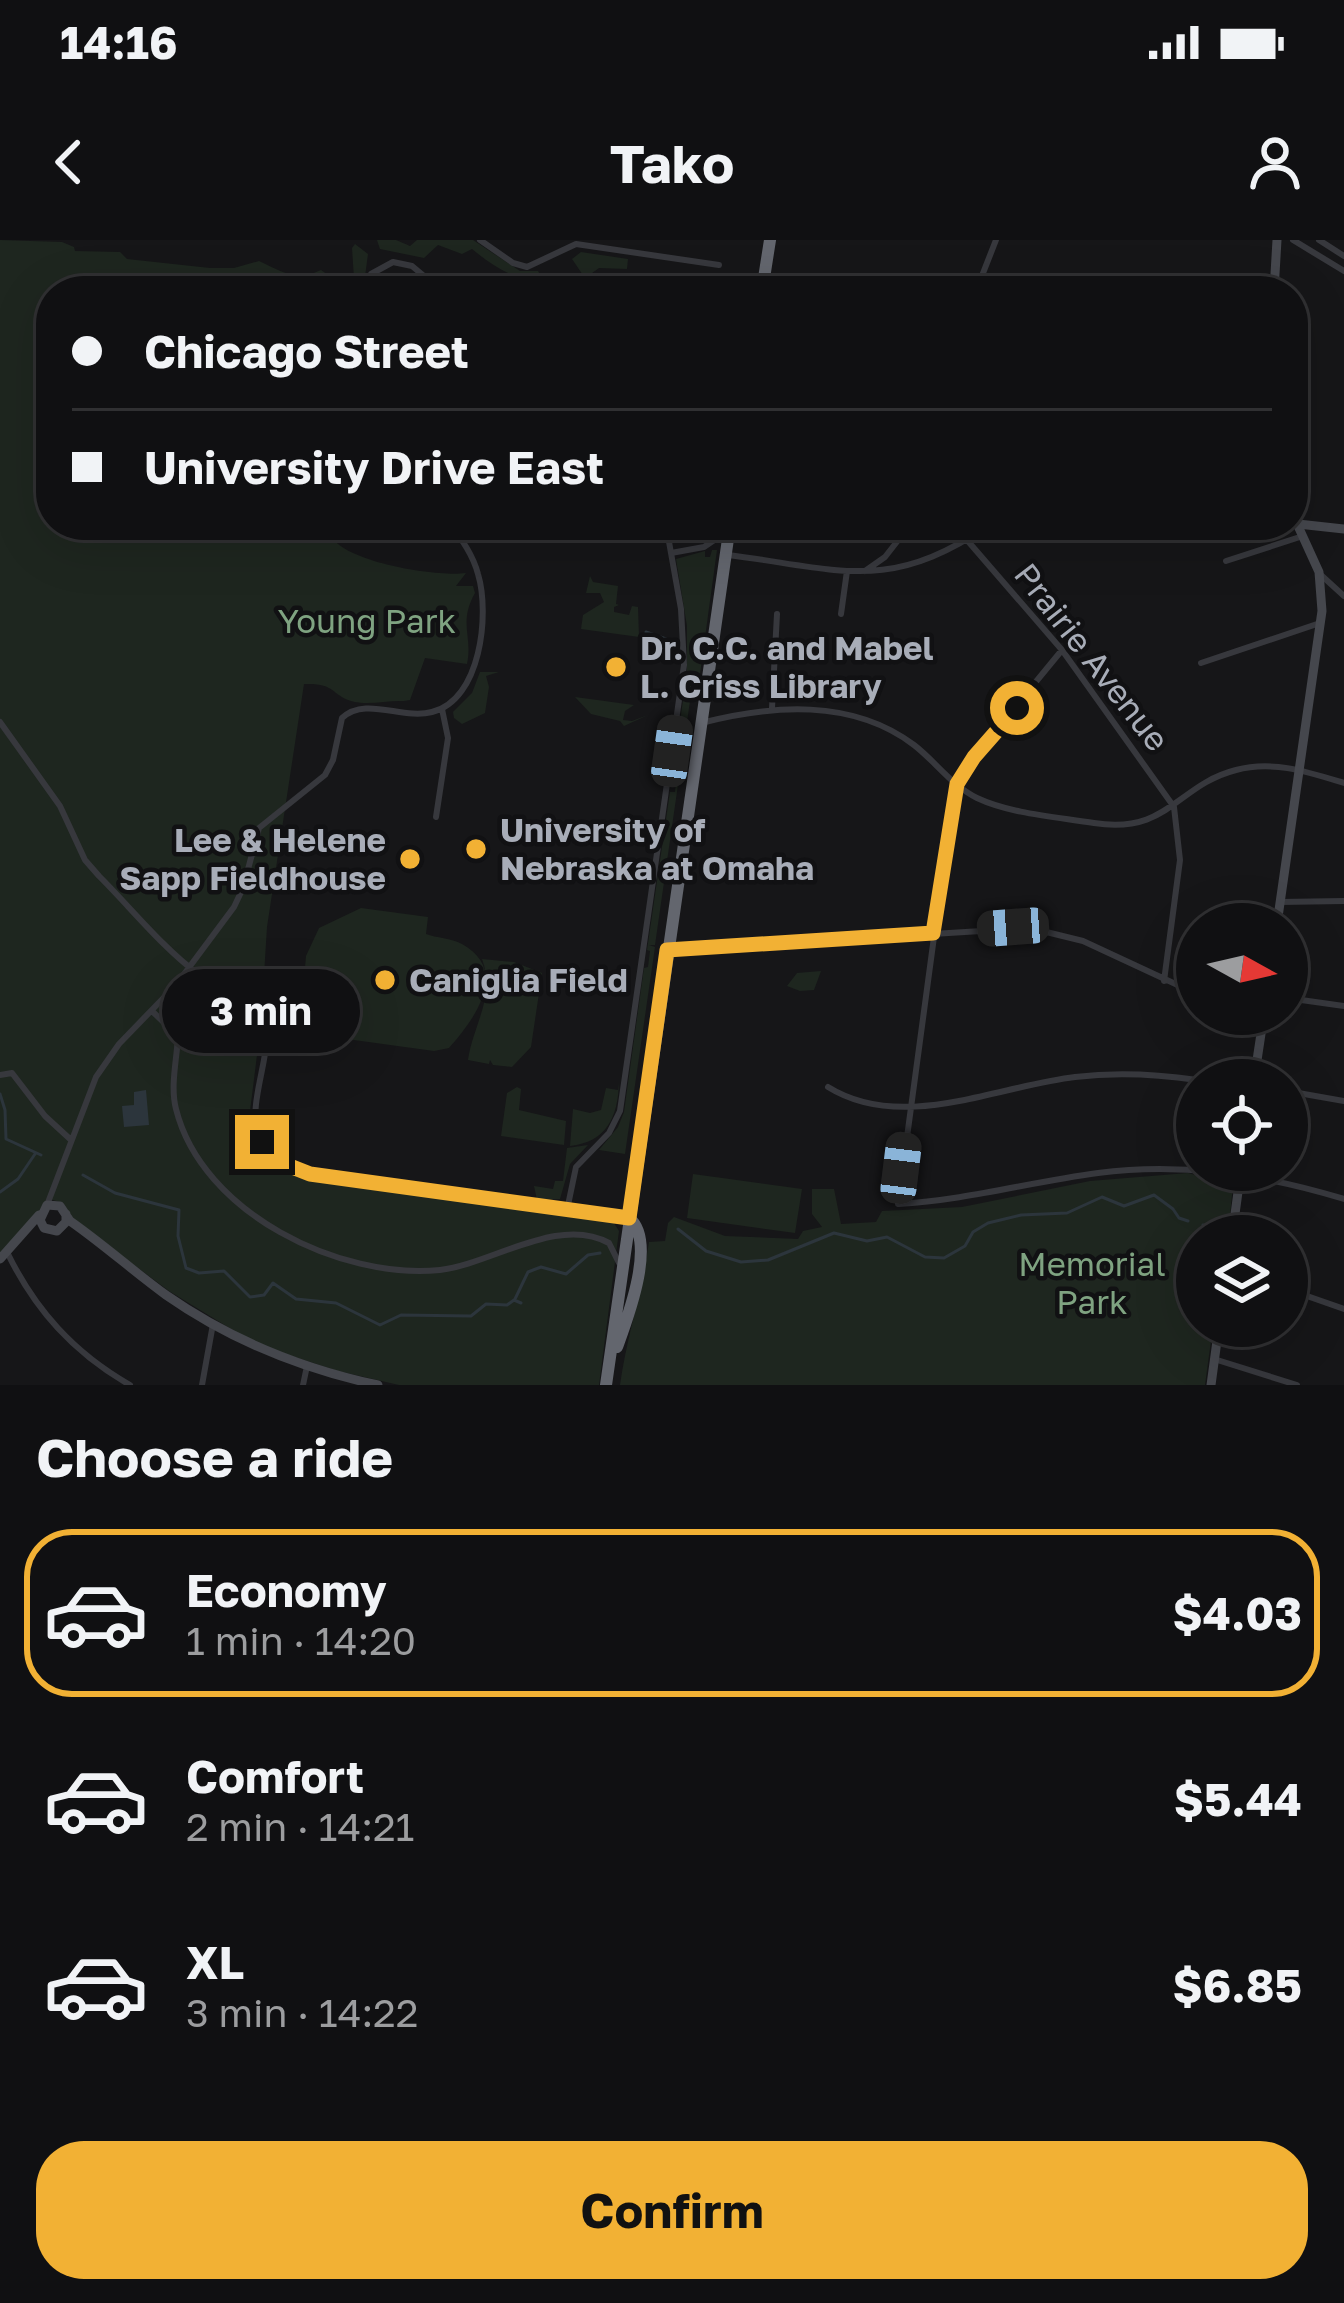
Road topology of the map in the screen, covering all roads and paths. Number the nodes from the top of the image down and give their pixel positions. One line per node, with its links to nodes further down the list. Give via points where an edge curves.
1 (479, 240): 7 (street, via 527,268)
2 (770, 240): 13 (highway)
3 (996, 240): 14 (street)
4 (1277, 240): 15 (main road)
5 (1293, 240): 10 (street)
6 (1319, 240): 8 (street)
7 (576, 242): 9 (street)
8 (1344, 256)
9 (719, 265)
10 (1344, 271)
11 (372, 276): 12 (street, via 393,262)
12 (424, 276)
13 (764, 276)
14 (982, 276)
15 (1275, 276)
16 (1308, 522): 17 (main road)
17 (1344, 529)
18 (461, 540): 39 (street, via 483,604 471,679)
19 (669, 540): 26 (street)
20 (715, 540): 26 (street)
21 (727, 540): 27 (highway)
22 (898, 540): 31 (street)
23 (967, 540): 31 (street, via 920,564); 36 (street, Prairie Avenue)
24 (1290, 540): 28 (street)
25 (1307, 540): 30 (main road)
26 (671, 553): 69 (street, via 683,673 620,1111 576,1167)
27 (725, 554): 29 (street); 41 (highway)
28 (1226, 561)
29 (847, 571): 31 (street); 34 (street)
30 (1319, 572): 32 (street); 35 (main road)
31 (862, 573)
32 (1344, 596)
33 (778, 614): 38 (street)
34 (841, 614)
35 (1320, 623): 37 (street); 42 (main road)
36 (1063, 650): 44 (street); 45 (street, Prairie Avenue)
37 (1201, 663)
38 (772, 708): 41 (street); 44 (street, via 826,711 884,727)
39 (442, 709): 46 (street, via 448,738); 51 (street, via 360,708 345,715 330,767 259,828 240,897)
40 (0, 722): 51 (street, via 60,806 85,860)
41 (701, 723): 50 (highway)
42 (1299, 770): 43 (street); 45 (street, via 1234,770); 48 (main road)
43 (1344, 783)
44 (957, 784): 45 (street, via 992,804 1108,825 1141,823); 49 (street)
45 (1174, 807): 52 (street, via 1180,860)
46 (436, 817)
47 (1344, 901): 48 (street)
48 (1280, 902)
49 (933, 933): 50 (street); 52 (street, via 1050,931); 62 (street)
50 (667, 950): 72 (highway)
51 (190, 967): 56 (street); 69 (street, via 262,1010 255,1116 277,1161 310,1174)
52 (1164, 981): 53 (street)
53 (1176, 986)
54 (1308, 1001): 55 (street)
55 (1344, 1006)
56 (153, 1012): 63 (street, via 110,1054); 77 (street, via 178,1036 174,1099 189,1142 226,1190 280,1232 356,1263 425,1270 589,1235 609,1243)
57 (0, 1075): 63 (street, via 12,1072)
58 (1176, 1079): 62 (street, via 1100,1075)
59 (828, 1087): 62 (street)
60 (1308, 1095): 61 (street)
61 (1344, 1101)
62 (909, 1106): 64 (street, via 898,1204)
63 (70, 1139): 65 (street)
64 (1176, 1169)
65 (62, 1174): 68 (street); 70 (street)
66 (1308, 1190): 67 (street)
67 (1344, 1199)
68 (47, 1205): 70 (main road); 71 (main road)
69 (567, 1210): 72 (street)
70 (65, 1211): 73 (main road); 75 (main road)
71 (39, 1215): 74 (main road); 76 (main road)
72 (629, 1218): 77 (highway); 84 (highway, via 640,1233 640,1254)
73 (61, 1229): 74 (main road); 75 (main road)
74 (48, 1230): 76 (main road)
75 (101, 1245): 80 (main road)
76 (3, 1256): 85 (street, via 80,1352)
77 (621, 1272): 84 (highway)
78 (1308, 1296): 79 (street)
79 (1344, 1309)
80 (213, 1324): 83 (main road); 86 (street)
81 (1216, 1347): 82 (main road)
82 (1214, 1359): 89 (main road); 90 (street)
83 (308, 1366): 87 (street); 88 (main road)
84 (607, 1378)
85 (130, 1385)
86 (202, 1385)
87 (303, 1385)
88 (378, 1385)
89 (1211, 1385)
90 (1297, 1385)

